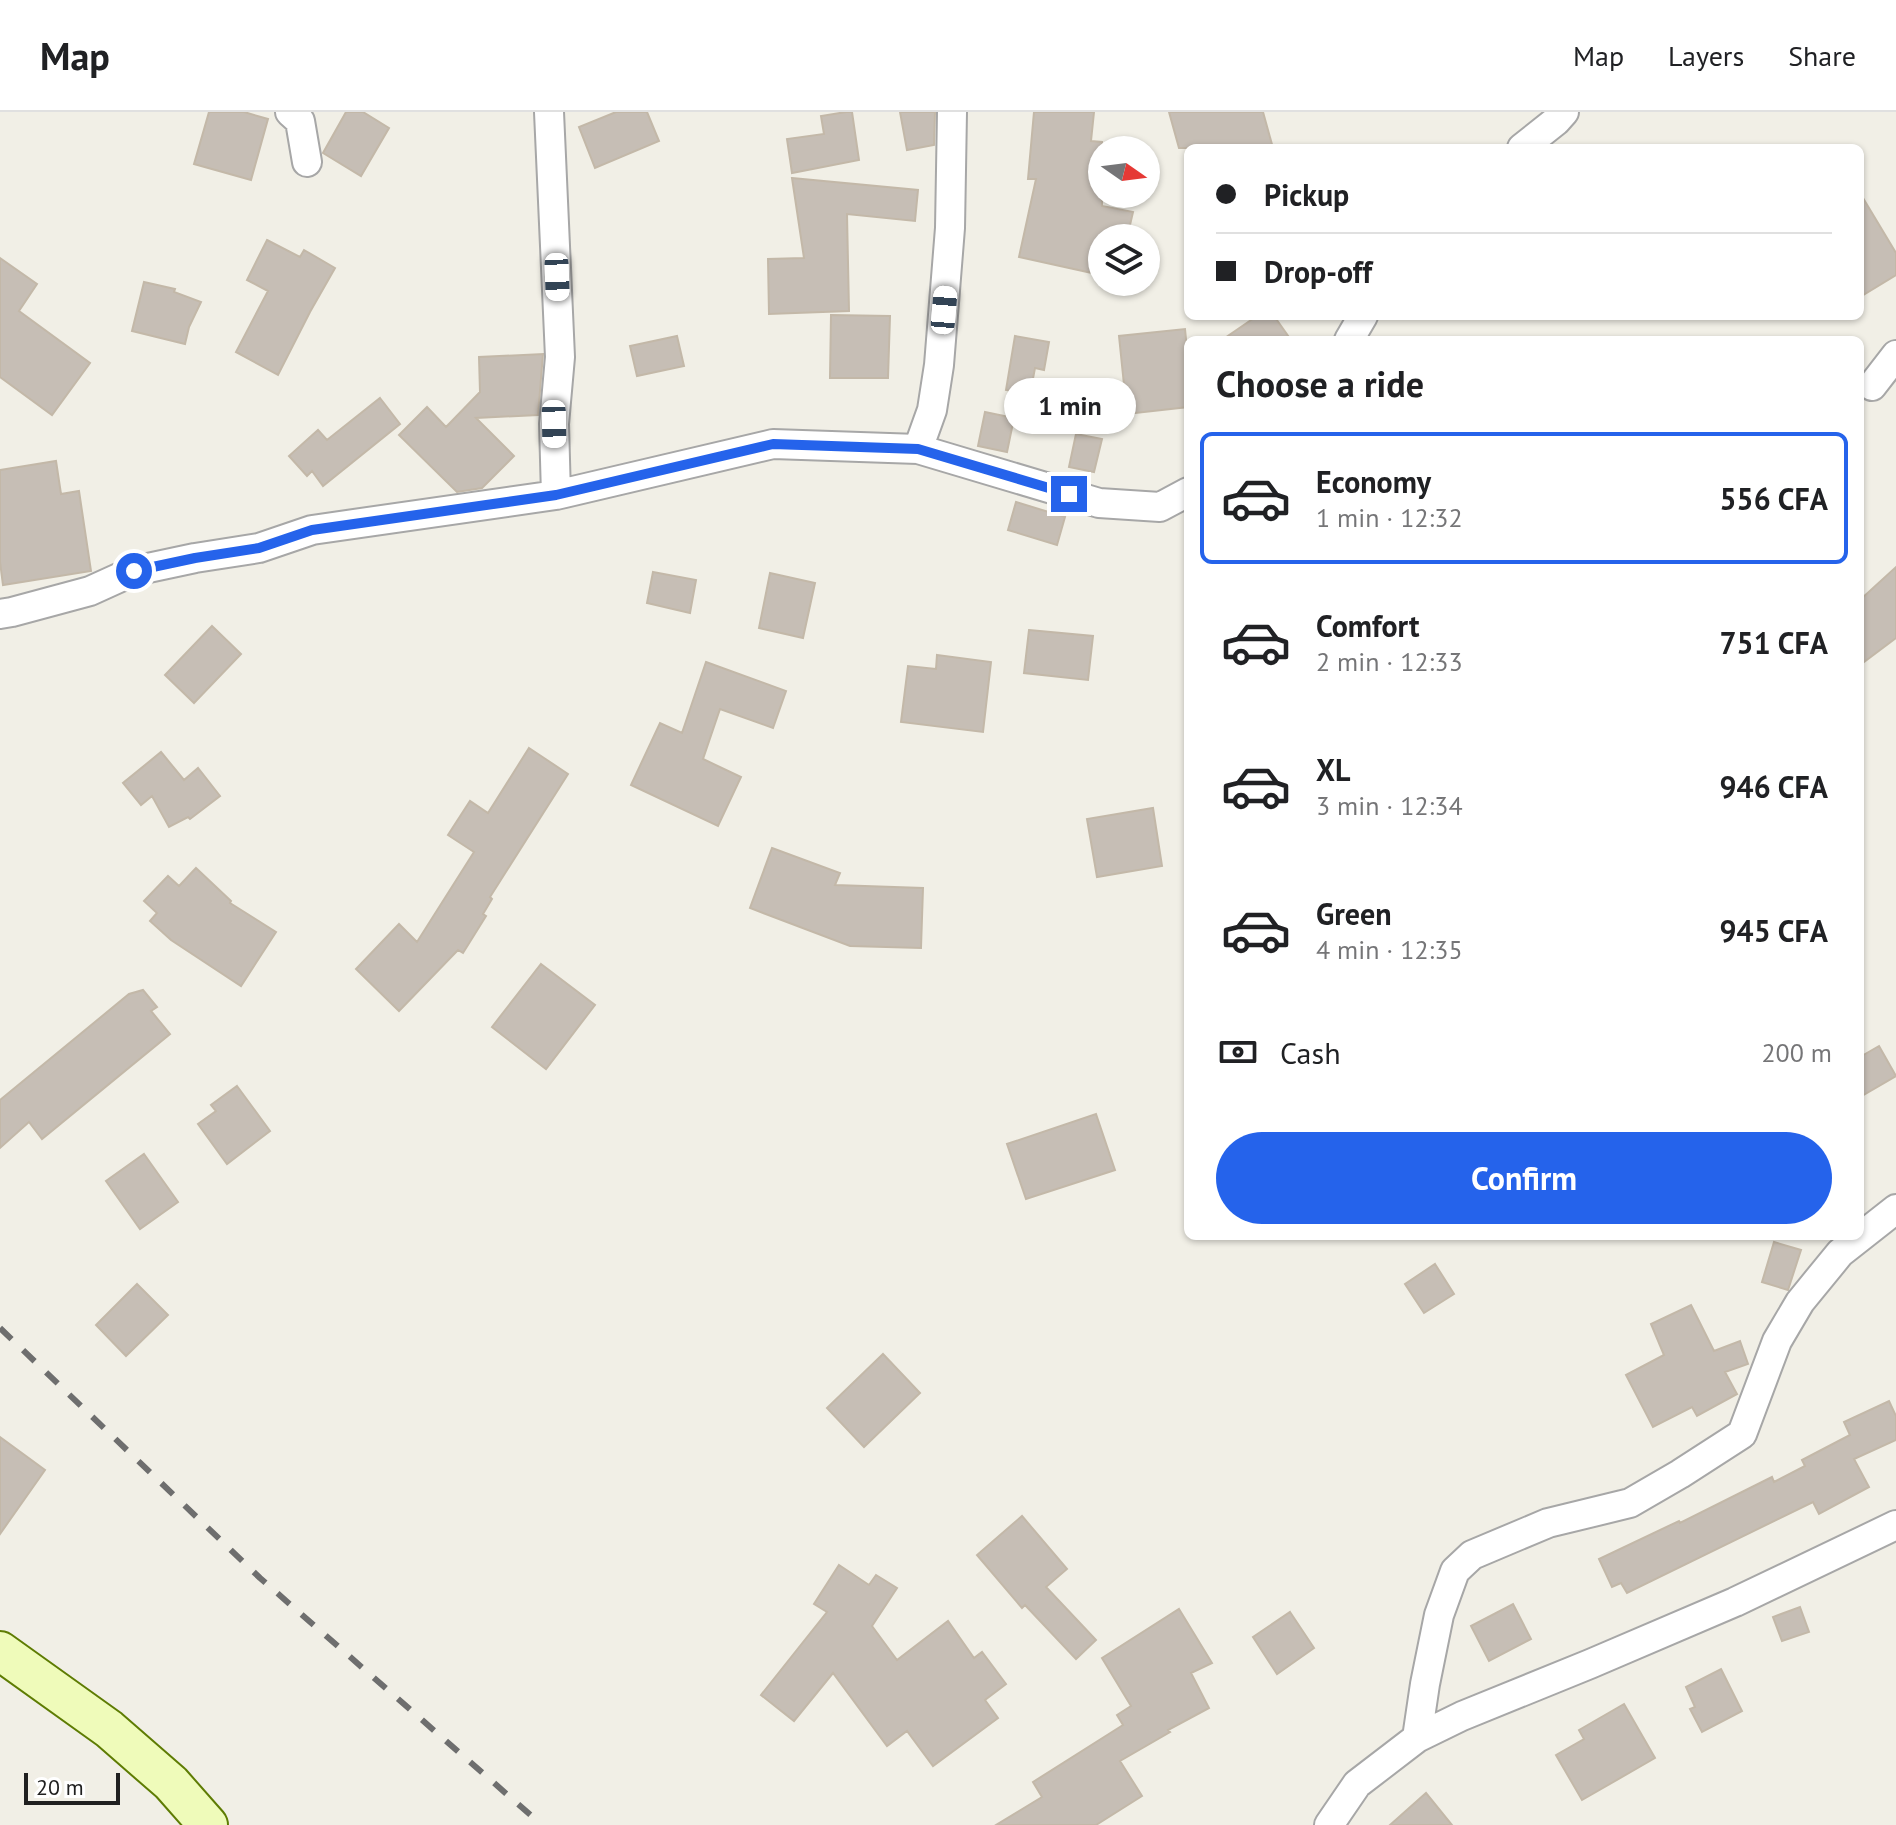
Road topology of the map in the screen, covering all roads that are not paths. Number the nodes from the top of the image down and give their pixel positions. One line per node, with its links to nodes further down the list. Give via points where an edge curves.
1 (290, 112): 6 (street, via 300,121)
2 (549, 112): 11 (street, via 560,357 554,424)
3 (952, 112): 9 (street, via 939,365 932,410)
4 (1564, 112): 5 (street)
5 (1527, 144)
6 (307, 162)
7 (1896, 355): 8 (street)
8 (1872, 386)
9 (918, 449): 10 (street, via 1099,503 1160,507); 11 (street, via 773,444)
10 (1184, 494)
11 (556, 495): 12 (street, via 312,530 259,548 134,571 90,591)
12 (0, 614)
13 (1896, 1209): 14 (street)
14 (1864, 1234)
15 (1857, 1240): 18 (street, via 1800,1302 1777,1341 1742,1434 1630,1503 1548,1523 1472,1555 1455,1571 1439,1615)
16 (1896, 1525): 18 (street, via 1735,1602)
17 (0, 1651): 19 (street, via 109,1729 171,1783)
18 (1417, 1738): 20 (street, via 1357,1784)
19 (208, 1825)
20 (1329, 1825)

